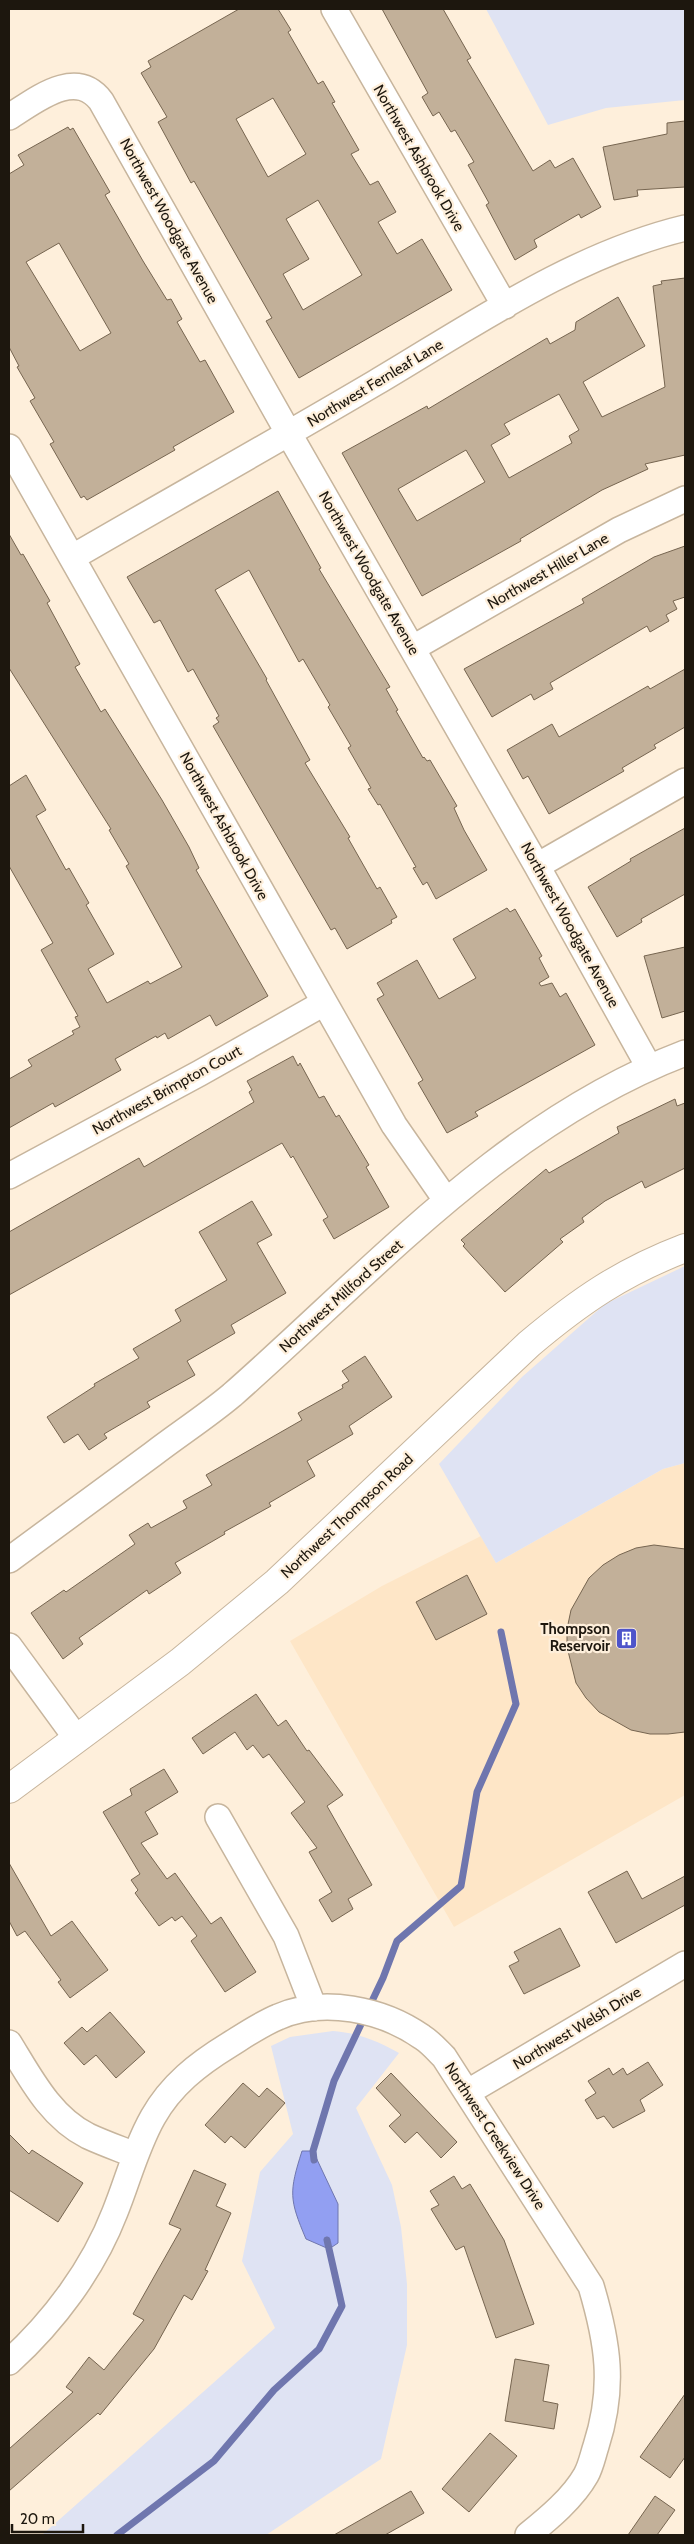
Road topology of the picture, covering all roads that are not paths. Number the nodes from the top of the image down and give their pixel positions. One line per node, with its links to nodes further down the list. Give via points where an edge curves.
1 (334, 9): 4 (street, Northwest Ashbrook Drive)
2 (9, 117): 5 (street, Northwest Woodgate Avenue, via 63,87 82,87 101,100)
3 (685, 228): 4 (street, Northwest Fernleaf Lane, via 627,245)
4 (505, 306): 5 (street, Northwest Fernleaf Lane)
5 (288, 434): 8 (street, Northwest Fernleaf Lane); 9 (street, Northwest Woodgate Avenue)
6 (9, 447): 8 (street, Northwest Ashbrook Drive)
7 (685, 499): 9 (street, Northwest Hiller Lane, via 619,530)
8 (73, 557): 12 (street, Northwest Ashbrook Drive)
9 (413, 648): 11 (street, Northwest Woodgate Avenue)
10 (685, 781): 11 (street)
11 (537, 866): 14 (street, Northwest Woodgate Avenue)
12 (324, 1002): 15 (street, Northwest Brimpton Court); 16 (street, Northwest Ashbrook Drive, via 394,1125)
13 (685, 1053): 14 (street, Northwest Millford Street)
14 (649, 1067): 16 (street, Northwest Millford Street, via 526,1138)
15 (9, 1176)
16 (446, 1200): 18 (street, Northwest Millford Street, via 229,1397)
17 (685, 1248): 20 (street, Northwest Thompson Road, via 646,1262 562,1316 277,1582 180,1662)
18 (9, 1560)
19 (9, 1646): 20 (street)
20 (77, 1739): 21 (street, Northwest Thompson Road)
21 (9, 1789)
22 (218, 1817): 24 (street, via 286,1936)
23 (685, 1964): 26 (street, Northwest Welsh Drive)
24 (314, 2008): 26 (street, Northwest Creekview Drive, via 345,2007 376,2015 422,2037 444,2057); 27 (street, Northwest Creekview Drive, via 279,2016 200,2063 173,2089 153,2117)
25 (9, 2043): 27 (street, via 39,2091 60,2115 87,2136)
26 (468, 2092): 29 (street, Northwest Creekview Drive, via 590,2286 604,2327 609,2378 601,2432 586,2475 557,2510)
27 (135, 2155): 28 (street, Northwest Creekview Drive, via 115,2213 95,2255 54,2313)
28 (9, 2362)
29 (528, 2535)

